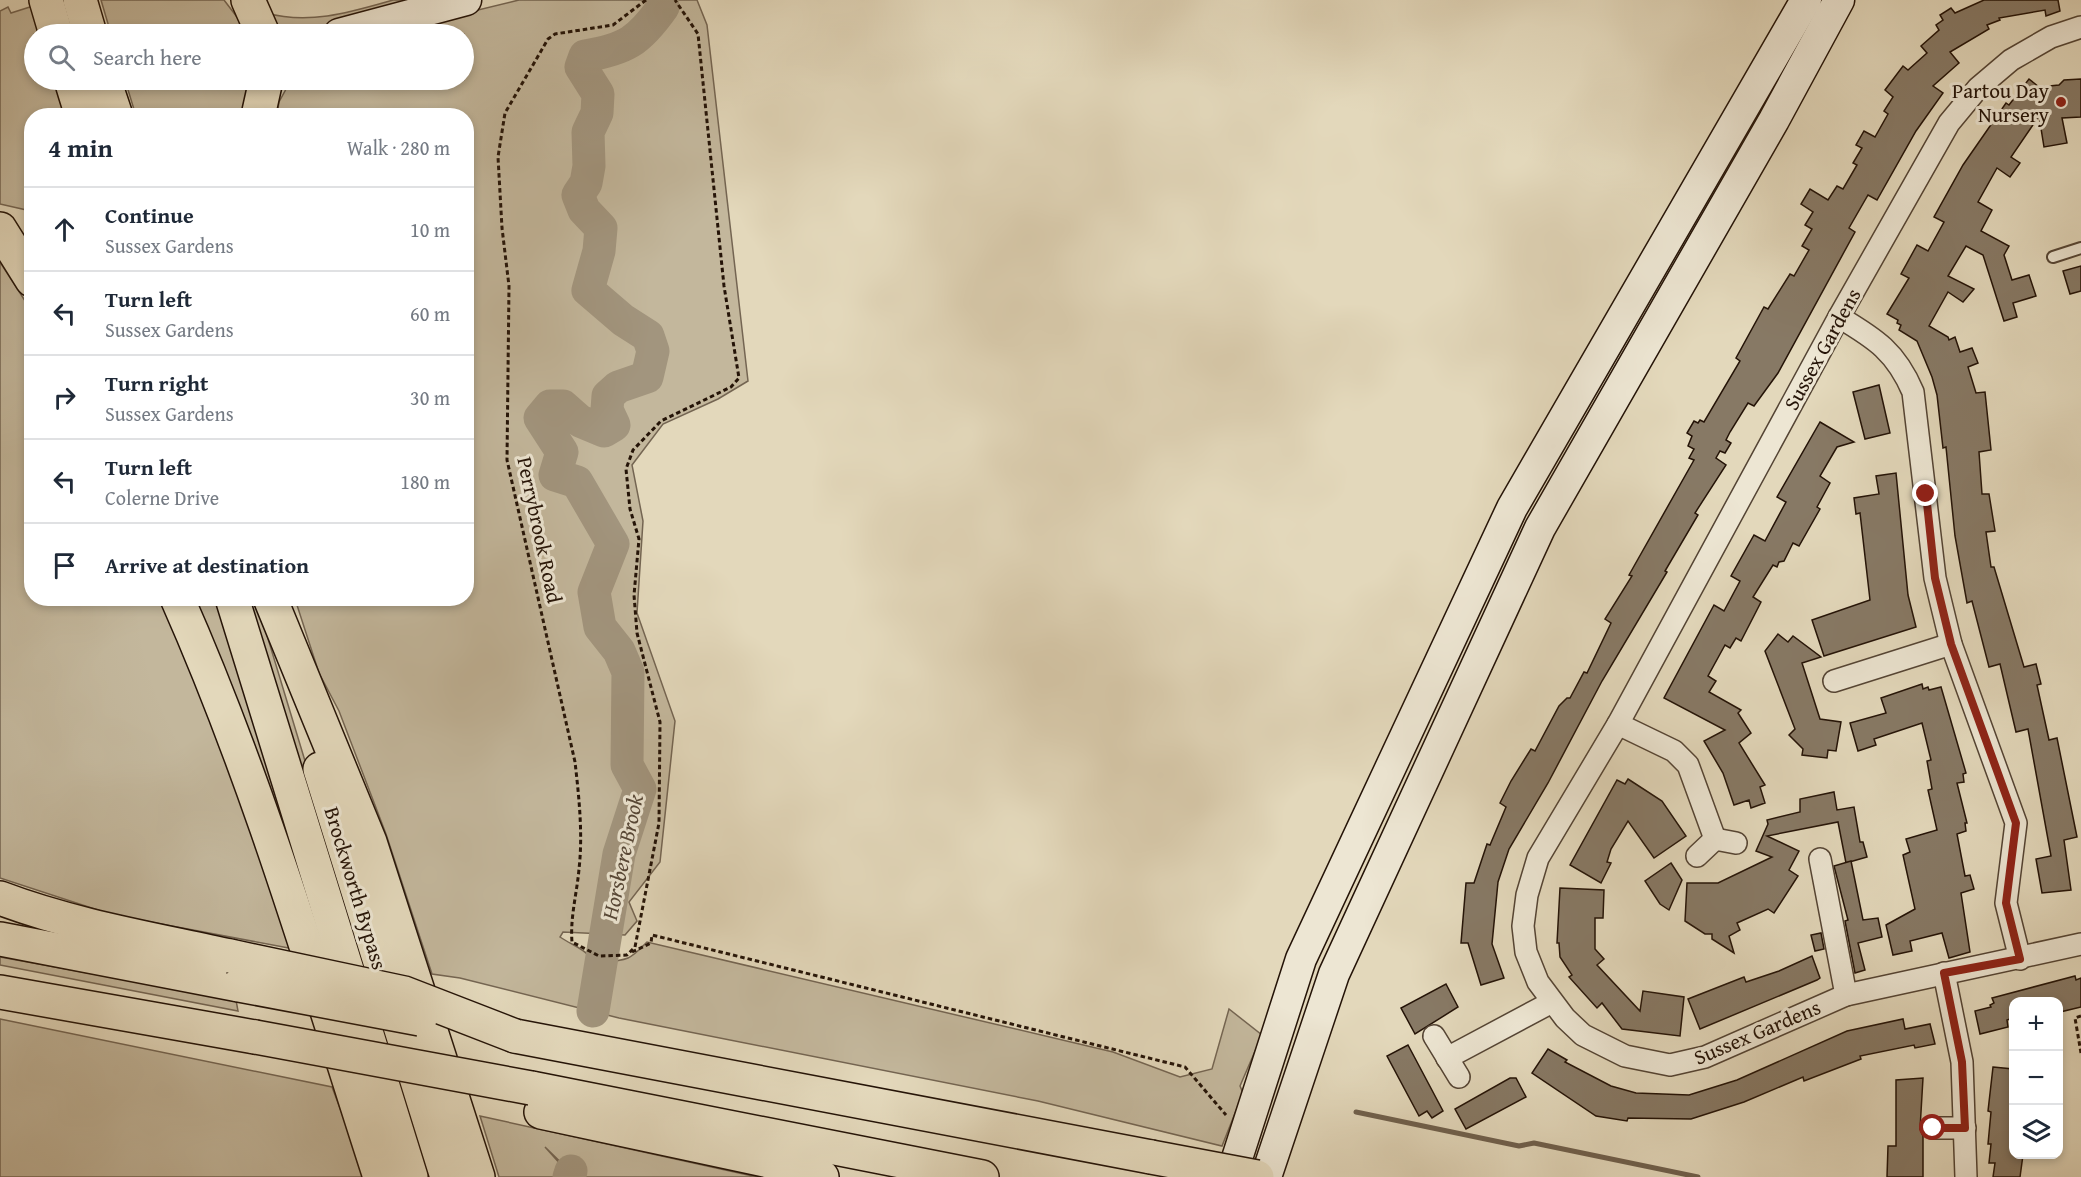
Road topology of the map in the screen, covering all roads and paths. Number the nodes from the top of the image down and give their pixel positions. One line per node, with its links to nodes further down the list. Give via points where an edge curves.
1 (46, 0): 9 (highway)
2 (80, 0): 10 (highway)
3 (248, 0): 11 (highway)
4 (466, 0): 12 (street)
5 (646, 0): 39 (path, Perrybrook Road, via 613,25 555,34 548,39 505,113 498,157 509,286 507,460 576,762 580,866 572,942 599,956)
6 (675, 0): 39 (path, via 698,34 724,286 739,378 731,387 662,421 633,450 626,470 630,509 639,539 634,595 637,633 660,723 659,823 635,947)
7 (1806, 0): 61 (street, via 1512,508 1301,959)
8 (1839, 0): 63 (street, via 1540,528 1334,974)
9 (53, 24)
10 (87, 24)
11 (259, 24)
12 (376, 24)
13 (2081, 27): 24 (street, Sussex Gardens, via 2051,37 2011,60 1978,88 1932,151)
14 (73, 90): 16 (highway)
15 (107, 90): 17 (highway)
16 (79, 108)
17 (113, 108)
18 (0, 222): 19 (highway)
19 (24, 226)
20 (0, 230): 23 (highway)
21 (2081, 248): 22 (lane)
22 (2053, 257)
23 (24, 268)
24 (1839, 317): 29 (street, via 1893,355 1913,392 1935,578); 31 (street, Sussex Gardens)
25 (180, 606): 55 (highway, via 234,736 268,832)
26 (234, 606): 56 (highway, Brockworth Bypass)
27 (271, 606): 57 (highway, Brockworth Bypass)
28 (272, 606): 58 (highway, via 370,842)
29 (1951, 644): 30 (street); 40 (street, via 2016,823 2006,903)
30 (1847, 685)
31 (1618, 724): 32 (street, via 1674,751 1688,765); 45 (street, Sussex Gardens, via 1538,858 1527,895 1523,926 1526,952 1538,982)
32 (1715, 839): 33 (street); 34 (street)
33 (1736, 843)
34 (1697, 856)
35 (1821, 859): 44 (street)
36 (0, 898): 41 (highway)
37 (0, 939): 41 (highway)
38 (2081, 944): 40 (street, Sussex Gardens)
39 (628, 954): 52 (path, via 651,943 652,935 1185,1066)
40 (2020, 959): 42 (street, Sussex Gardens)
41 (234, 971): 62 (highway, bridge, via 515,1036)
42 (1944, 973): 44 (street, Sussex Gardens); 54 (street, via 1962,1062)
43 (0, 992): 51 (highway, bridge, via 397,1065)
44 (1846, 995): 45 (street, Sussex Gardens, via 1705,1058 1670,1065 1625,1056 1583,1035)
45 (1552, 1002): 49 (street)
46 (2081, 1016): 48 (path, via 2075,1018)
47 (1434, 1036): 49 (street)
48 (2081, 1053)
49 (1447, 1058): 50 (street)
50 (1459, 1077)
51 (535, 1100): 59 (highway); 60 (highway)
52 (1227, 1115)
53 (1933, 1128): 54 (street)
54 (1965, 1128): 64 (street)
55 (380, 1177)
56 (411, 1177)
57 (447, 1177)
58 (478, 1177)
59 (822, 1177)
60 (982, 1177)
61 (1231, 1177)
62 (1257, 1177)
63 (1266, 1177)
64 (1966, 1177)

